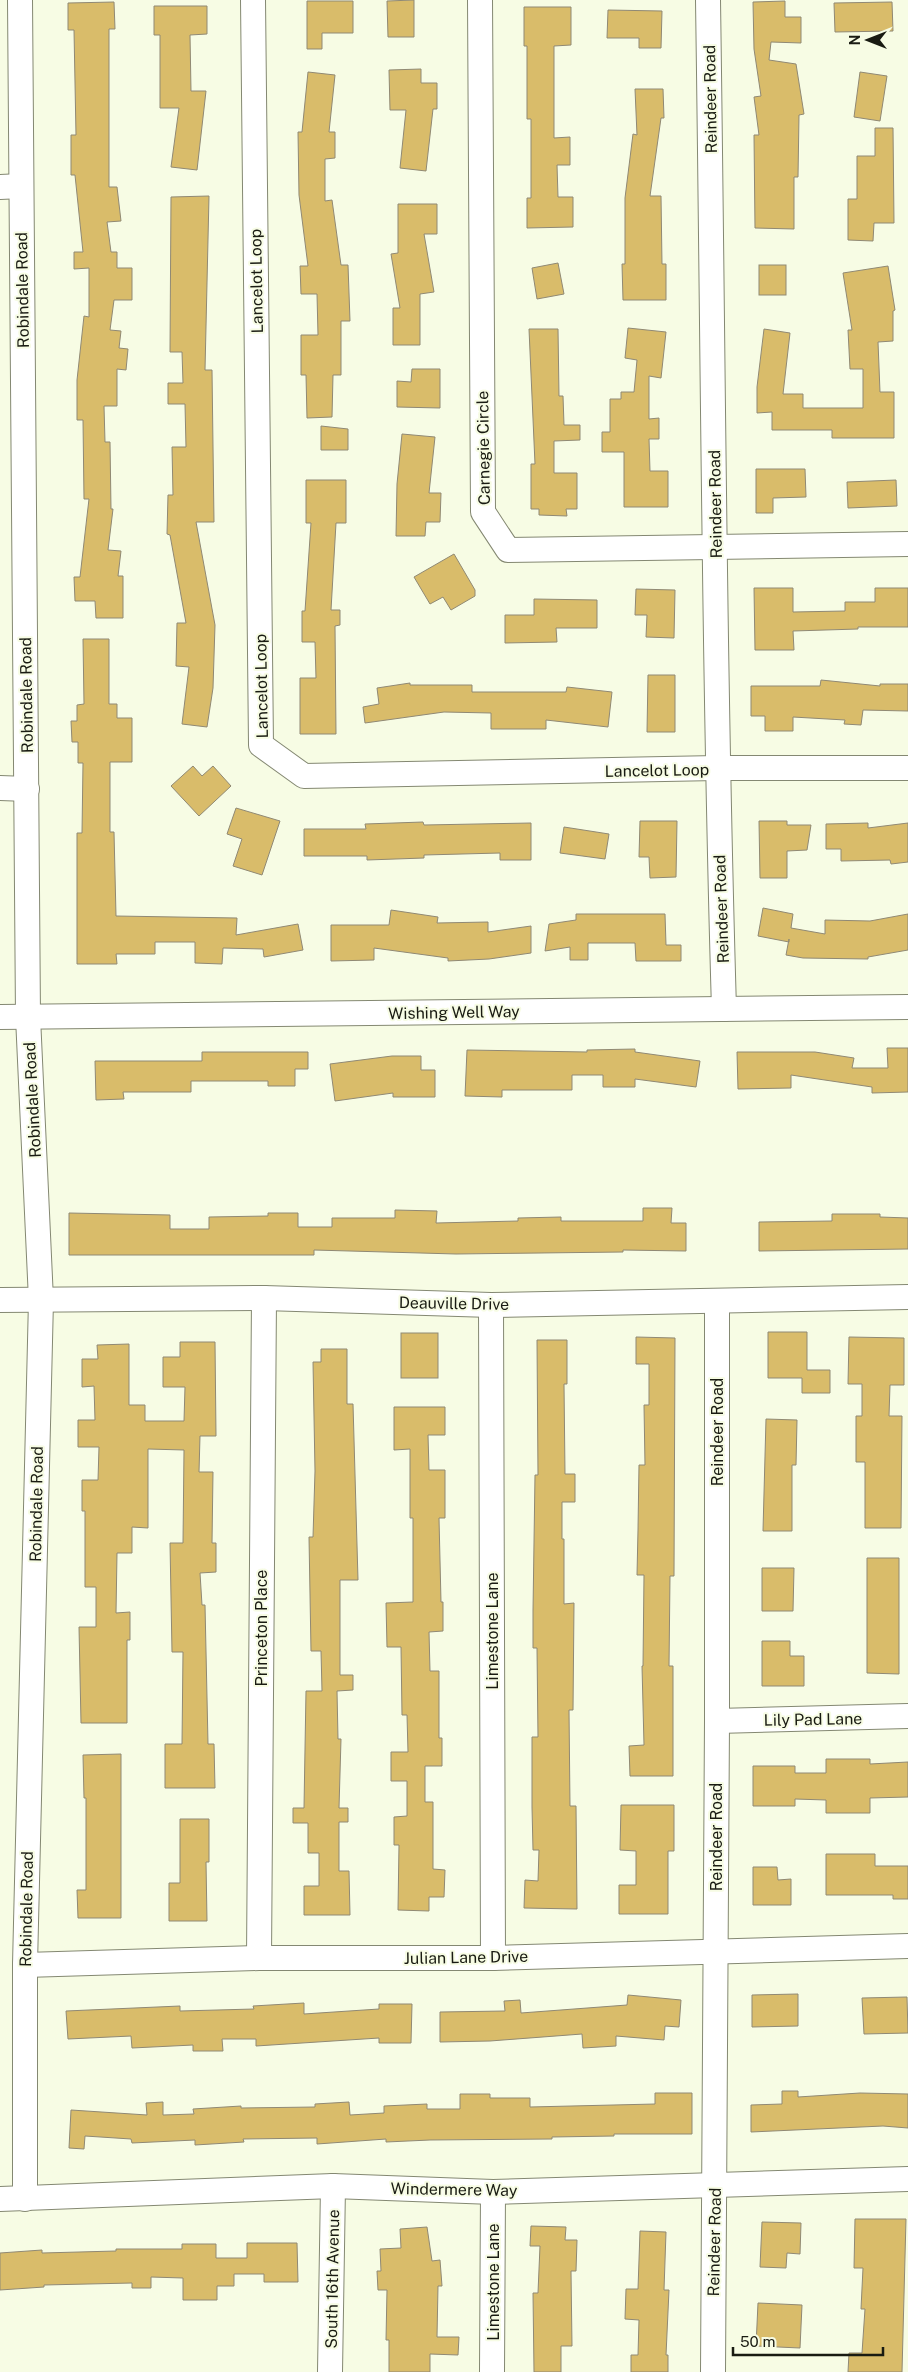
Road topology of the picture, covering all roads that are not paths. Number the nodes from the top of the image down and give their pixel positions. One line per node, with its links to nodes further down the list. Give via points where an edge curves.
1 (20, 0): 5 (street, Robindale Road)
2 (253, 0): 8 (street, Lancelot Loop, via 261,745 304,776)
3 (480, 0): 7 (street, Carnegie Circle, via 483,512 508,550)
4 (708, 0): 7 (street, Reindeer Road)
5 (11, 187): 11 (street, Robindale Road)
6 (908, 544): 7 (street, Carnegie Circle)
7 (716, 547): 8 (street, Reindeer Road)
8 (717, 768): 9 (street, Lancelot Loop); 13 (street, Reindeer Road)
9 (908, 768)
10 (0, 788): 11 (street)
11 (28, 789): 15 (street, Robindale Road)
12 (908, 1007): 13 (street, Wishing Well Way)
13 (724, 1009): 15 (street, Wishing Well Way)
14 (0, 1017): 15 (street, Wishing Well Way)
15 (28, 1017): 19 (street, Robindale Road)
16 (908, 1297): 20 (street, Deauville Drive)
17 (264, 1298): 19 (street, Deauville Drive); 21 (street, Deauville Drive); 26 (street, Princeton Place)
18 (0, 1300): 19 (street, Deauville Drive)
19 (41, 1300): 28 (street, Robindale Road)
20 (717, 1302): 21 (street, Deauville Drive); 23 (street, Reindeer Road)
21 (491, 1305): 27 (street, Limestone Lane)
22 (908, 1716): 23 (street, Lily Pad Lane)
23 (717, 1721): 25 (street, Reindeer Road)
24 (908, 1946): 25 (street, Julian Lane Drive)
25 (715, 1952): 27 (street, Julian Lane Drive); 30 (street, Reindeer Road)
26 (259, 1958): 27 (street, Julian Lane Drive); 28 (street, Julian Lane Drive)
27 (493, 1958)
28 (25, 1965): 34 (street, Robindale Road)
29 (908, 2179): 30 (street, Windermere Way)
30 (715, 2184): 32 (street, Windermere Way); 37 (street, Reindeer Road)
31 (333, 2186): 32 (street, Windermere Way); 34 (street, Windermere Way); 35 (street, South 16th Avenue)
32 (493, 2192): 36 (street, Limestone Lane)
33 (0, 2199): 34 (street, Windermere Way)
34 (26, 2199)
35 (330, 2372)
36 (492, 2372)
37 (713, 2372)

